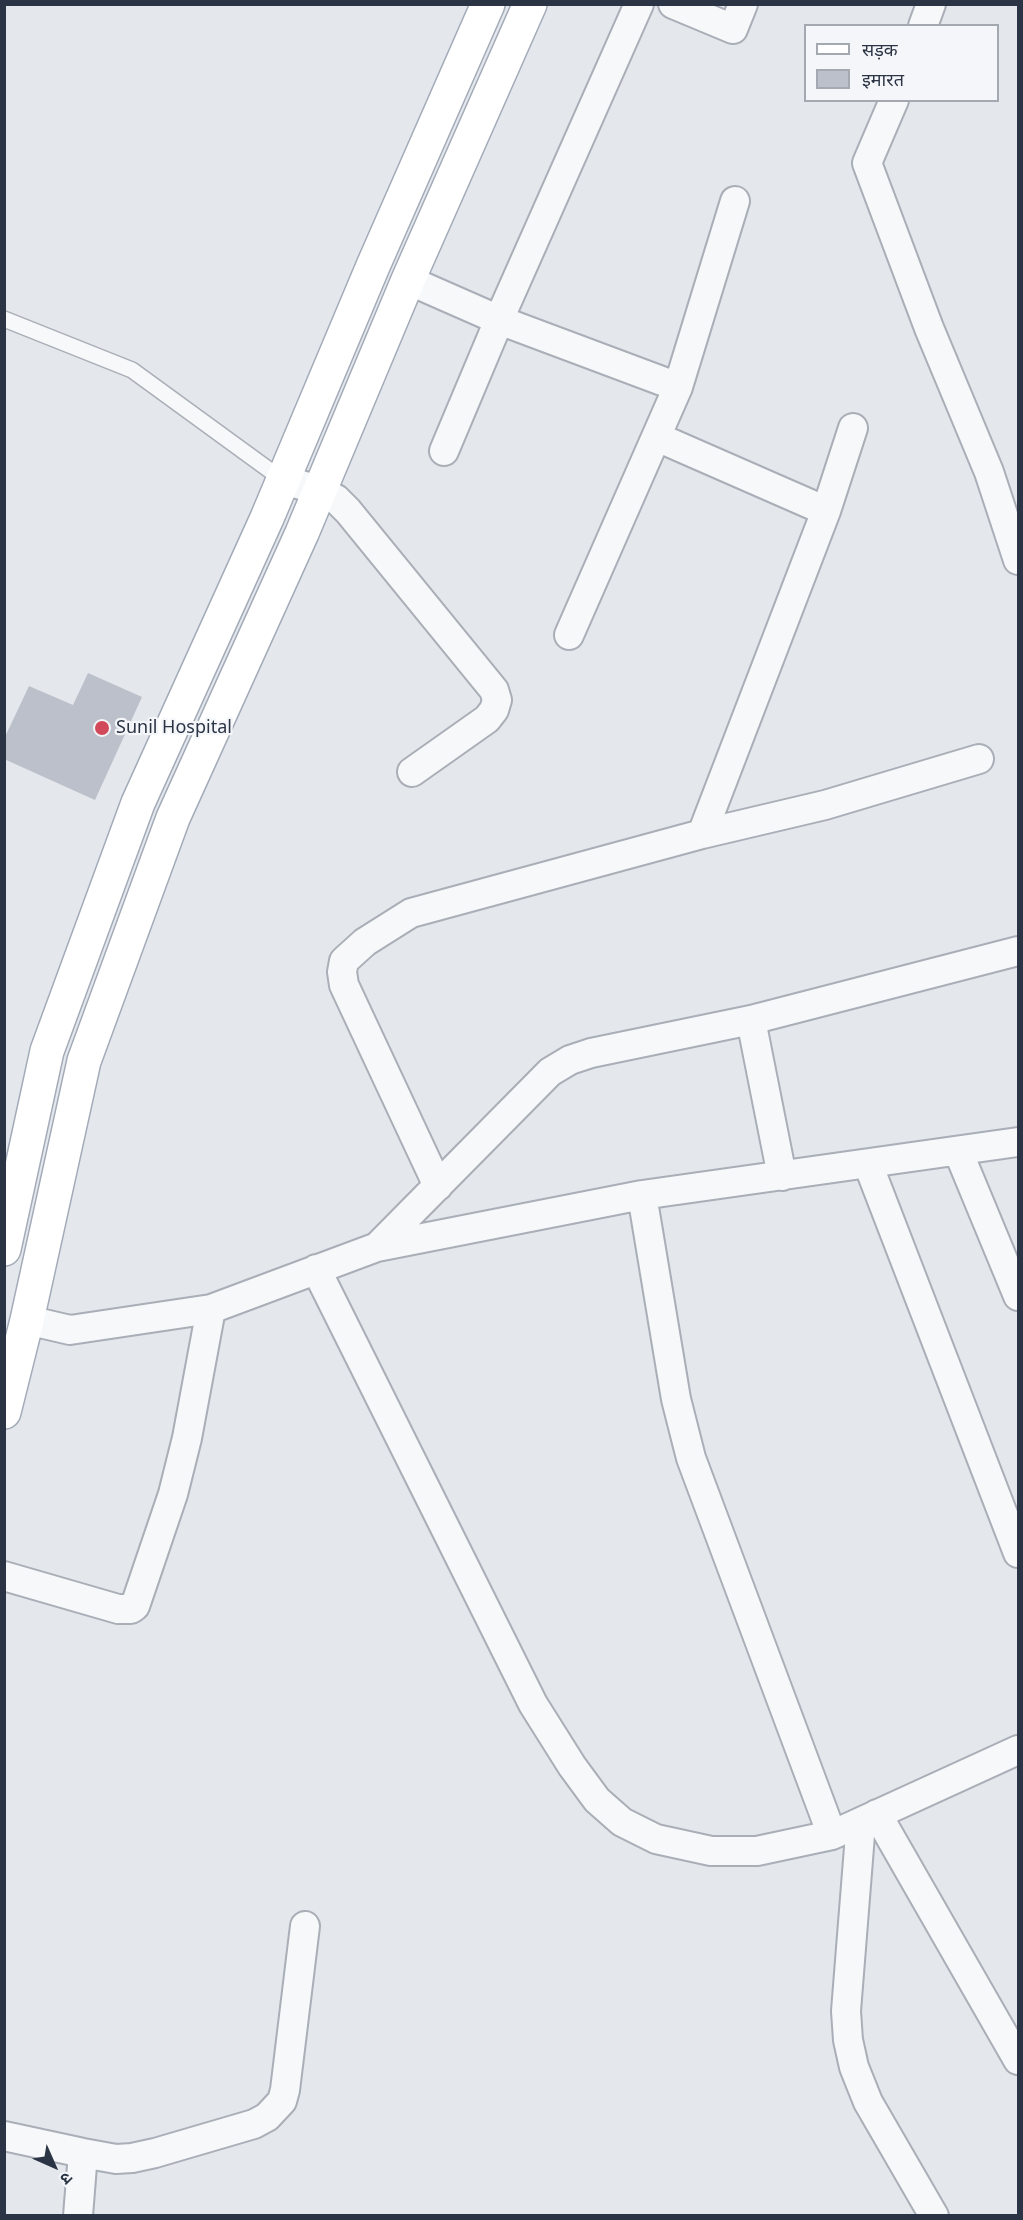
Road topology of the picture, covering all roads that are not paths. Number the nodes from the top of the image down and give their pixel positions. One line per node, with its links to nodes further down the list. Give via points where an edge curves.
1 (488, 4): 17 (main road)
2 (530, 4): 10 (main road)
3 (639, 4): 12 (street)
4 (673, 4): 5 (street, via 733,29)
5 (743, 4)
6 (931, 4): 7 (street)
7 (924, 24)
8 (893, 102): 20 (street, via 867,163 989,472)
9 (735, 201): 13 (street)
10 (408, 280): 12 (street); 18 (main road)
11 (4, 319): 17 (lane, via 132,370)
12 (499, 320): 13 (street); 16 (street)
13 (678, 387): 15 (street)
14 (853, 428): 19 (street)
15 (657, 437): 19 (street); 21 (street)
16 (444, 451)
17 (283, 480): 18 (street); 33 (main road, via 138,803 47,1051)
18 (319, 490): 23 (street, via 348,511 487,680 497,700 487,719); 39 (main road, via 172,818 84,1061)
19 (826, 511): 24 (street)
20 (1018, 560)
21 (568, 635)
22 (979, 759): 24 (street, via 825,805)
23 (412, 772)
24 (702, 834): 31 (street, via 411,913 365,942 344,961 344,986)
25 (1018, 951): 26 (street)
26 (751, 1020): 30 (street); 31 (street, via 570,1060 550,1072)
27 (1018, 1142): 28 (street)
28 (958, 1151): 29 (street); 37 (street)
29 (868, 1164): 30 (street); 41 (street)
30 (782, 1176): 32 (street)
31 (438, 1186): 34 (street)
32 (642, 1195): 34 (street); 45 (street, via 676,1399 691,1458)
33 (10, 1200): 35 (main road)
34 (377, 1247): 36 (street)
35 (4, 1249)
36 (316, 1269): 38 (street); 45 (street, via 533,1704 597,1800 622,1822 656,1839 711,1851 757,1851)
37 (1018, 1296)
38 (211, 1309): 39 (street, via 70,1330); 42 (street, via 173,1494 135,1606 118,1609)
39 (27, 1320): 40 (main road)
40 (4, 1412)
41 (1018, 1553)
42 (4, 1576)
43 (1018, 1750): 44 (street)
44 (869, 1818): 45 (street); 47 (street); 51 (street, via 846,2011 848,2040 868,2102)
45 (832, 1835)
46 (305, 1926): 49 (street, via 285,2090 275,2110 254,2124 155,2154 116,2159)
47 (1018, 2060)
48 (4, 2136): 49 (street)
49 (83, 2153): 50 (street)
50 (78, 2216)
51 (934, 2216)

